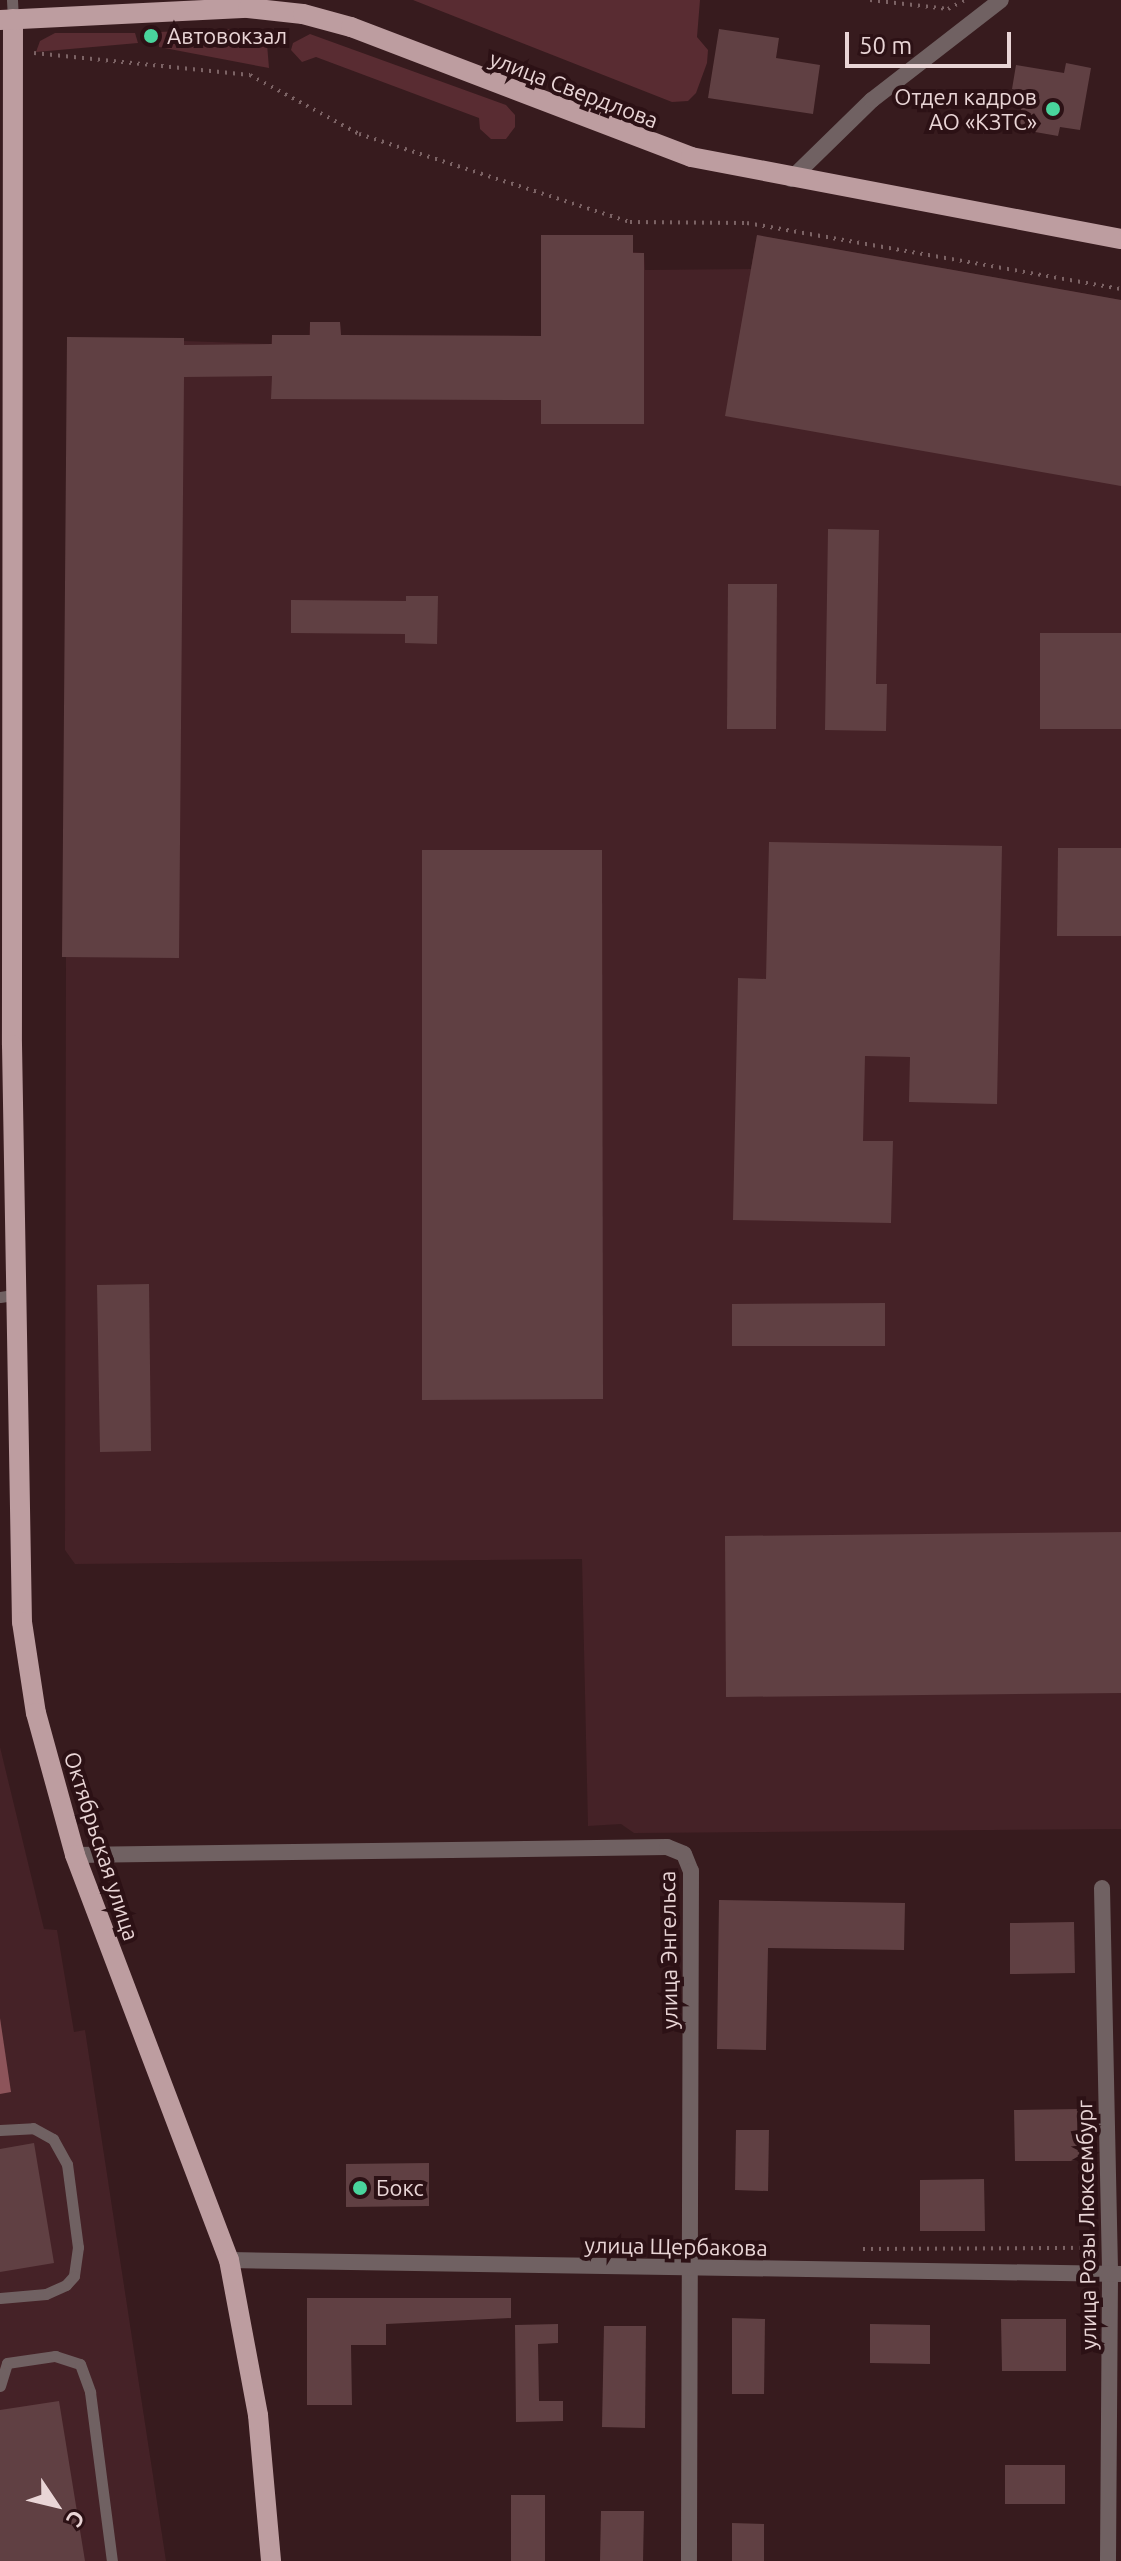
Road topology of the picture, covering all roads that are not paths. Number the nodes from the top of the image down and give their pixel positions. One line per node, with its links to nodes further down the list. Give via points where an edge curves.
1 (1001, 0): 4 (street, via 872,100)
2 (209, 5): 3 (main road, улица Свердлова); 4 (main road, улица Свердлова, via 327,20 642,142)
3 (8, 13): 6 (main road, Октябрьская улица, via 12,51)
4 (791, 179): 5 (main road, улица Свердлова)
5 (1121, 239)
6 (6, 563): 7 (main road, Октябрьская улица)
7 (6, 1044): 8 (main road, Октябрьская улица)
8 (7, 1296): 9 (main road, Октябрьская улица, via 22,1622 36,1713)
9 (75, 1855): 12 (main road, Октябрьская улица); 13 (street, улица Энгельса, via 667,1847 684,1854 691,1871)
10 (1102, 1888): 14 (street, улица Розы Люксембург, via 1109,2248)
11 (0, 2130): 15 (lane, via 33,2128 53,2139 67,2164 78,2247 74,2276 66,2285 46,2294)
12 (229, 2260): 13 (street, улица Щербакова); 19 (main road, Октябрьская улица, via 258,2415)
13 (693, 2268): 14 (street, улица Щербакова); 20 (street, улица Энгельса)
14 (1115, 2274): 21 (street, улица Розы Люксембург)
15 (0, 2298)
16 (4, 2364): 17 (lane); 18 (lane, via 63,2356 84,2371 113,2538)
17 (0, 2386)
18 (112, 2561)
19 (271, 2561)
20 (689, 2561)
21 (1108, 2561)

